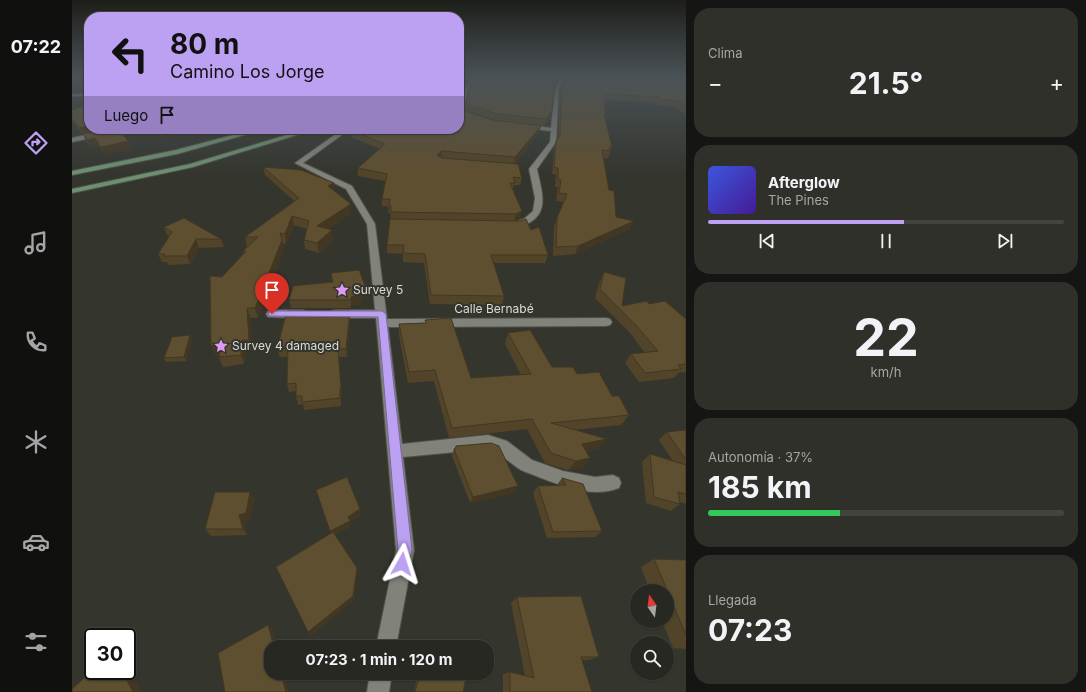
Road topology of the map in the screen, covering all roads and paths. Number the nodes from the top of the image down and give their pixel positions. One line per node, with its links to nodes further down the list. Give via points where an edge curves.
1 (555, 108): 5 (street)
2 (464, 115): 3 (street)
3 (475, 119)
4 (518, 125): 5 (street)
5 (553, 130): 13 (street, via 553,142 529,168 540,207 534,218 515,226)
6 (101, 134): 10 (street)
7 (244, 134): 11 (main road, via 178,152)
8 (297, 134): 12 (main road, via 191,166)
9 (340, 134): 17 (street, via 298,162 349,188 371,224)
10 (72, 140)
11 (72, 173)
12 (72, 191)
13 (508, 226)
14 (272, 314): 15 (street)
15 (311, 314)
16 (327, 314): 17 (street, Calle Bernabé)
17 (382, 318): 18 (street, Calle Bernabé); 19 (street)
18 (606, 322)
19 (395, 451): 20 (street, via 488,442 502,446 527,465 563,479 595,485); 21 (street, via 405,550)
20 (613, 483)
21 (387, 640)
22 (381, 680): 23 (street)
23 (378, 692)

